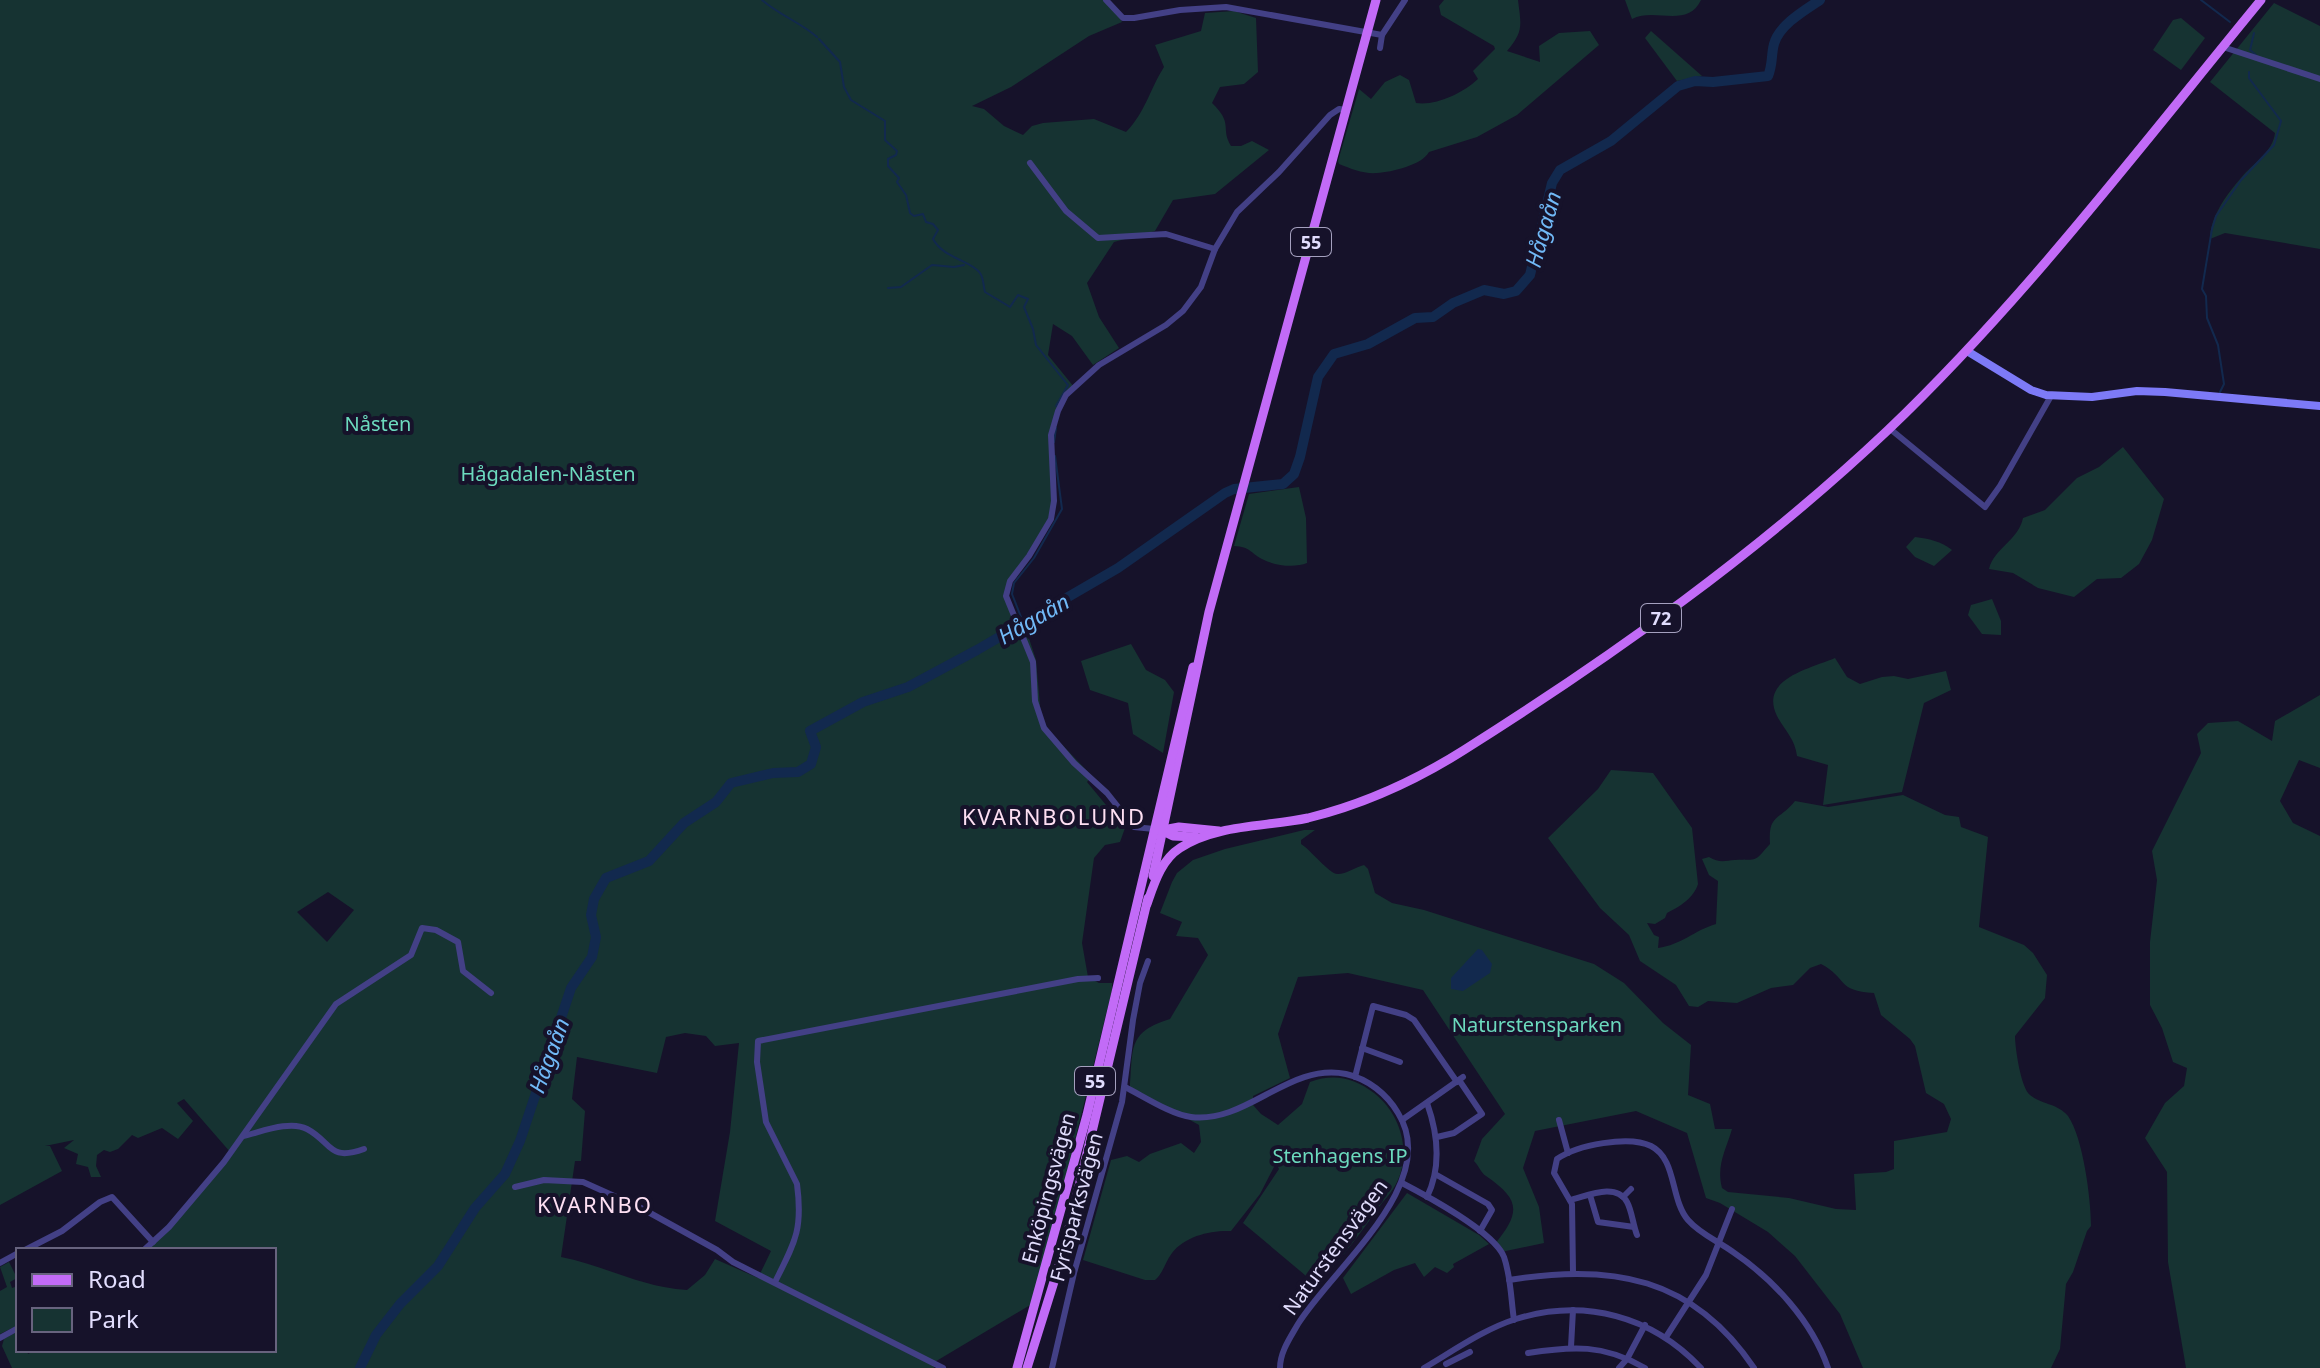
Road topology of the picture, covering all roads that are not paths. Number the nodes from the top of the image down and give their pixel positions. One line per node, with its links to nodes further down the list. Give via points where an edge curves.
1 (1106, 0): 5 (street, via 1123,18 1226,7)
2 (1376, 0): 5 (main road, 55)
3 (1405, 0): 6 (street)
4 (2261, 0): 7 (main road, 72)
5 (1367, 33): 6 (street); 10 (main road, 55)
6 (1382, 35): 8 (street)
7 (2223, 47): 9 (street); 13 (main road, 72)
8 (1380, 48)
9 (2320, 79)
10 (1346, 110): 12 (street, via 1330,115 1240,208); 17 (main road, 55)
11 (1030, 163): 12 (street, via 1066,211 1098,238 1163,234)
12 (1215, 249): 20 (street, via 1201,287 1183,311 1093,369 1060,406 1050,442 1051,519 1010,581 1006,596 1033,662 1035,701 1044,728 1134,827)
13 (1967, 351): 14 (street, via 2031,390); 16 (main road, 72)
14 (2051, 396): 15 (street, via 2156,391); 16 (street, via 1985,507)
15 (2320, 406)
16 (1889, 428): 21 (main road, 72, via 1686,600 1423,775 1384,794 1309,818)
17 (1200, 649): 18 (main road, 55); 20 (main road, 55, via 1184,697)
18 (1168, 811): 19 (main road); 20 (main road, 55)
19 (1179, 827): 20 (main road, 72); 21 (main road, 72)
20 (1158, 829): 22 (main road, 72, via 1173,836); 23 (main road, Enköpingsvägen / 55); 74 (main road, Enköpingsvägen / 55)
21 (1225, 831): 22 (main road, 72)
22 (1203, 837): 23 (main road, via 1168,859)
23 (1147, 904): 75 (main road, Enköpingsvägen / 55)
24 (1148, 961): 33 (street, Fyrisparksvägen, via 1133,1020)
25 (1098, 978): 61 (street, via 758,1041 766,1122 797,1184 800,1220)
26 (491, 993): 39 (street, via 463,971 458,942 422,928 411,955 336,1004)
27 (1375, 1019): 28 (street)
28 (1367, 1026): 29 (street); 32 (street, via 1373,1006 1410,1017)
29 (1362, 1048): 30 (street); 31 (street)
30 (1400, 1062)
31 (1355, 1077): 33 (street, via 1312,1075 1228,1112 1202,1117 1186,1116); 37 (street, via 1383,1094)
32 (1460, 1080): 34 (street); 40 (street, via 1482,1114 1454,1133)
33 (1125, 1087): 76 (street, Fyrisparksvägen)
34 (1444, 1091): 35 (street); 36 (street)
35 (1457, 1091)
36 (1427, 1103): 37 (street); 40 (street)
37 (1402, 1120): 44 (street, Naturstensvägen, via 1409,1143)
38 (1559, 1120): 42 (street)
39 (243, 1136): 41 (street, via 306,1128 331,1150); 55 (street)
40 (1437, 1137): 43 (street)
41 (364, 1149)
42 (1568, 1153): 50 (street, via 1553,1168); 56 (street, via 1617,1141 1650,1145 1666,1160 1684,1215)
43 (1435, 1174): 48 (street); 54 (street, via 1488,1204 1492,1210)
44 (1402, 1183): 48 (street); 77 (street, Naturstensvägen, via 1302,1318 1283,1351)
45 (515, 1187): 61 (street, via 544,1180 583,1182)
46 (1631, 1189): 49 (street)
47 (1590, 1195): 49 (street, via 1610,1191); 50 (street); 52 (street)
48 (1427, 1197): 54 (street)
49 (1623, 1197): 52 (street, via 1636,1231)
50 (1570, 1200): 59 (street)
51 (1732, 1209): 56 (street)
52 (1598, 1222): 53 (street)
53 (1592, 1230)
54 (1480, 1231): 60 (street, via 1501,1252)
55 (153, 1242): 57 (street, via 112,1197); 58 (street)
56 (1720, 1243): 62 (street); 84 (street, via 1771,1282 1805,1324)
57 (29, 1248)
58 (146, 1248)
59 (1573, 1272): 60 (street); 62 (street, via 1640,1280)
60 (1509, 1280): 64 (street)
61 (775, 1282): 73 (street)
62 (1691, 1302): 66 (street); 83 (street, via 1727,1333)
63 (1573, 1310): 64 (street); 65 (street); 67 (street)
64 (1514, 1320): 70 (street)
65 (1645, 1325): 66 (street); 71 (street)
66 (1666, 1337): 82 (street)
67 (1571, 1347): 69 (street); 71 (street)
68 (1470, 1352): 70 (street)
69 (1528, 1353)
70 (1453, 1356): 72 (street); 78 (street); 79 (street)
71 (1627, 1359): 80 (street); 81 (street)
72 (1446, 1364)
73 (943, 1368)
74 (1017, 1368)
75 (1030, 1368)
76 (1052, 1368)
77 (1280, 1368)
78 (1424, 1368)
79 (1460, 1368)
80 (1619, 1368)
81 (1645, 1368)
82 (1701, 1368)
83 (1754, 1368)
84 (1828, 1368)

